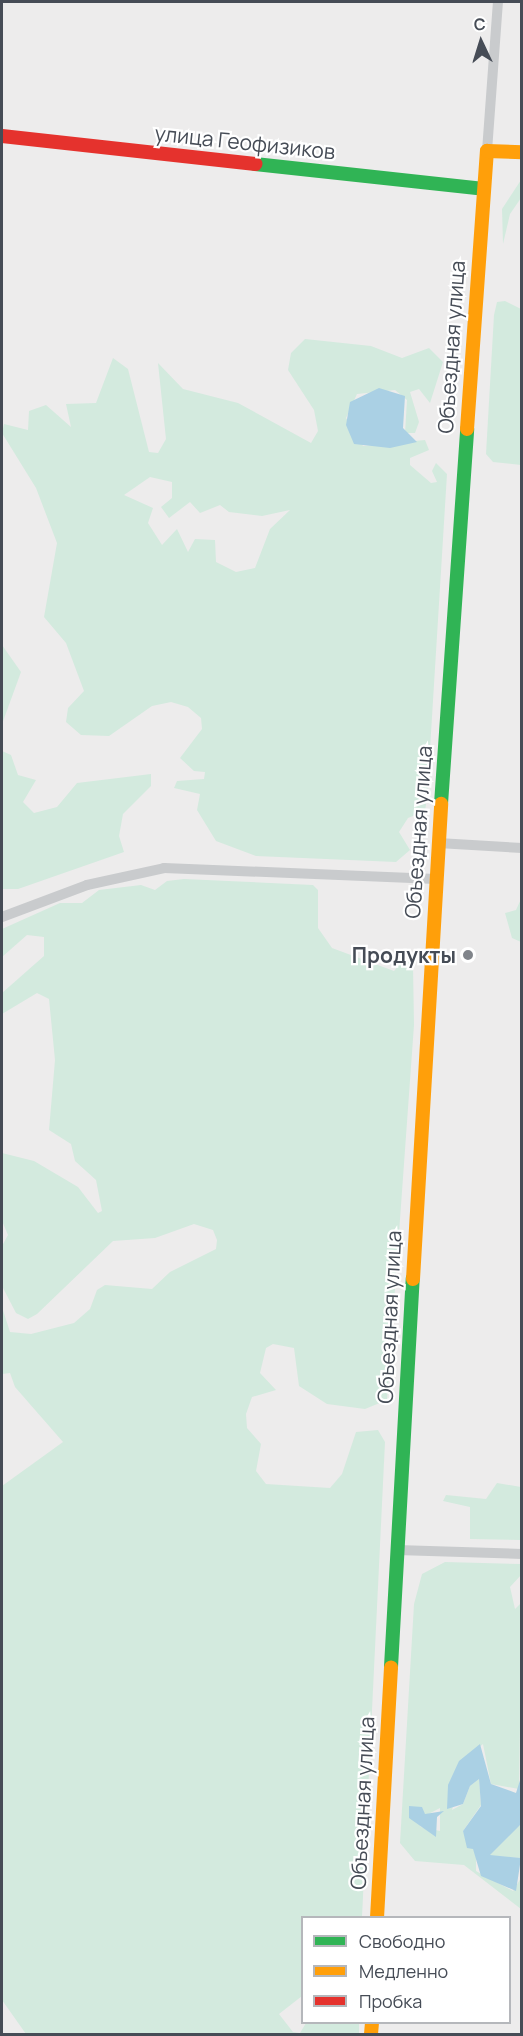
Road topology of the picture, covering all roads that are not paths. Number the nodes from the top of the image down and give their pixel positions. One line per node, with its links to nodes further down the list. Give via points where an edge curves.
1 (498, 2): 3 (street, Объездная улица)
2 (2, 136): 5 (street, улица Геофизиков)
3 (487, 151): 4 (street); 5 (street, Объездная улица)
4 (522, 152)
5 (484, 189): 6 (street, Объездная улица)
6 (438, 843): 7 (street); 8 (street, Объездная улица)
7 (522, 848)
8 (436, 879): 9 (street, via 164,868 87,885); 10 (street, Объездная улица)
9 (2, 916)
10 (397, 1550): 11 (street); 12 (street, Объездная улица)
11 (522, 1554)
12 (377, 1916)

